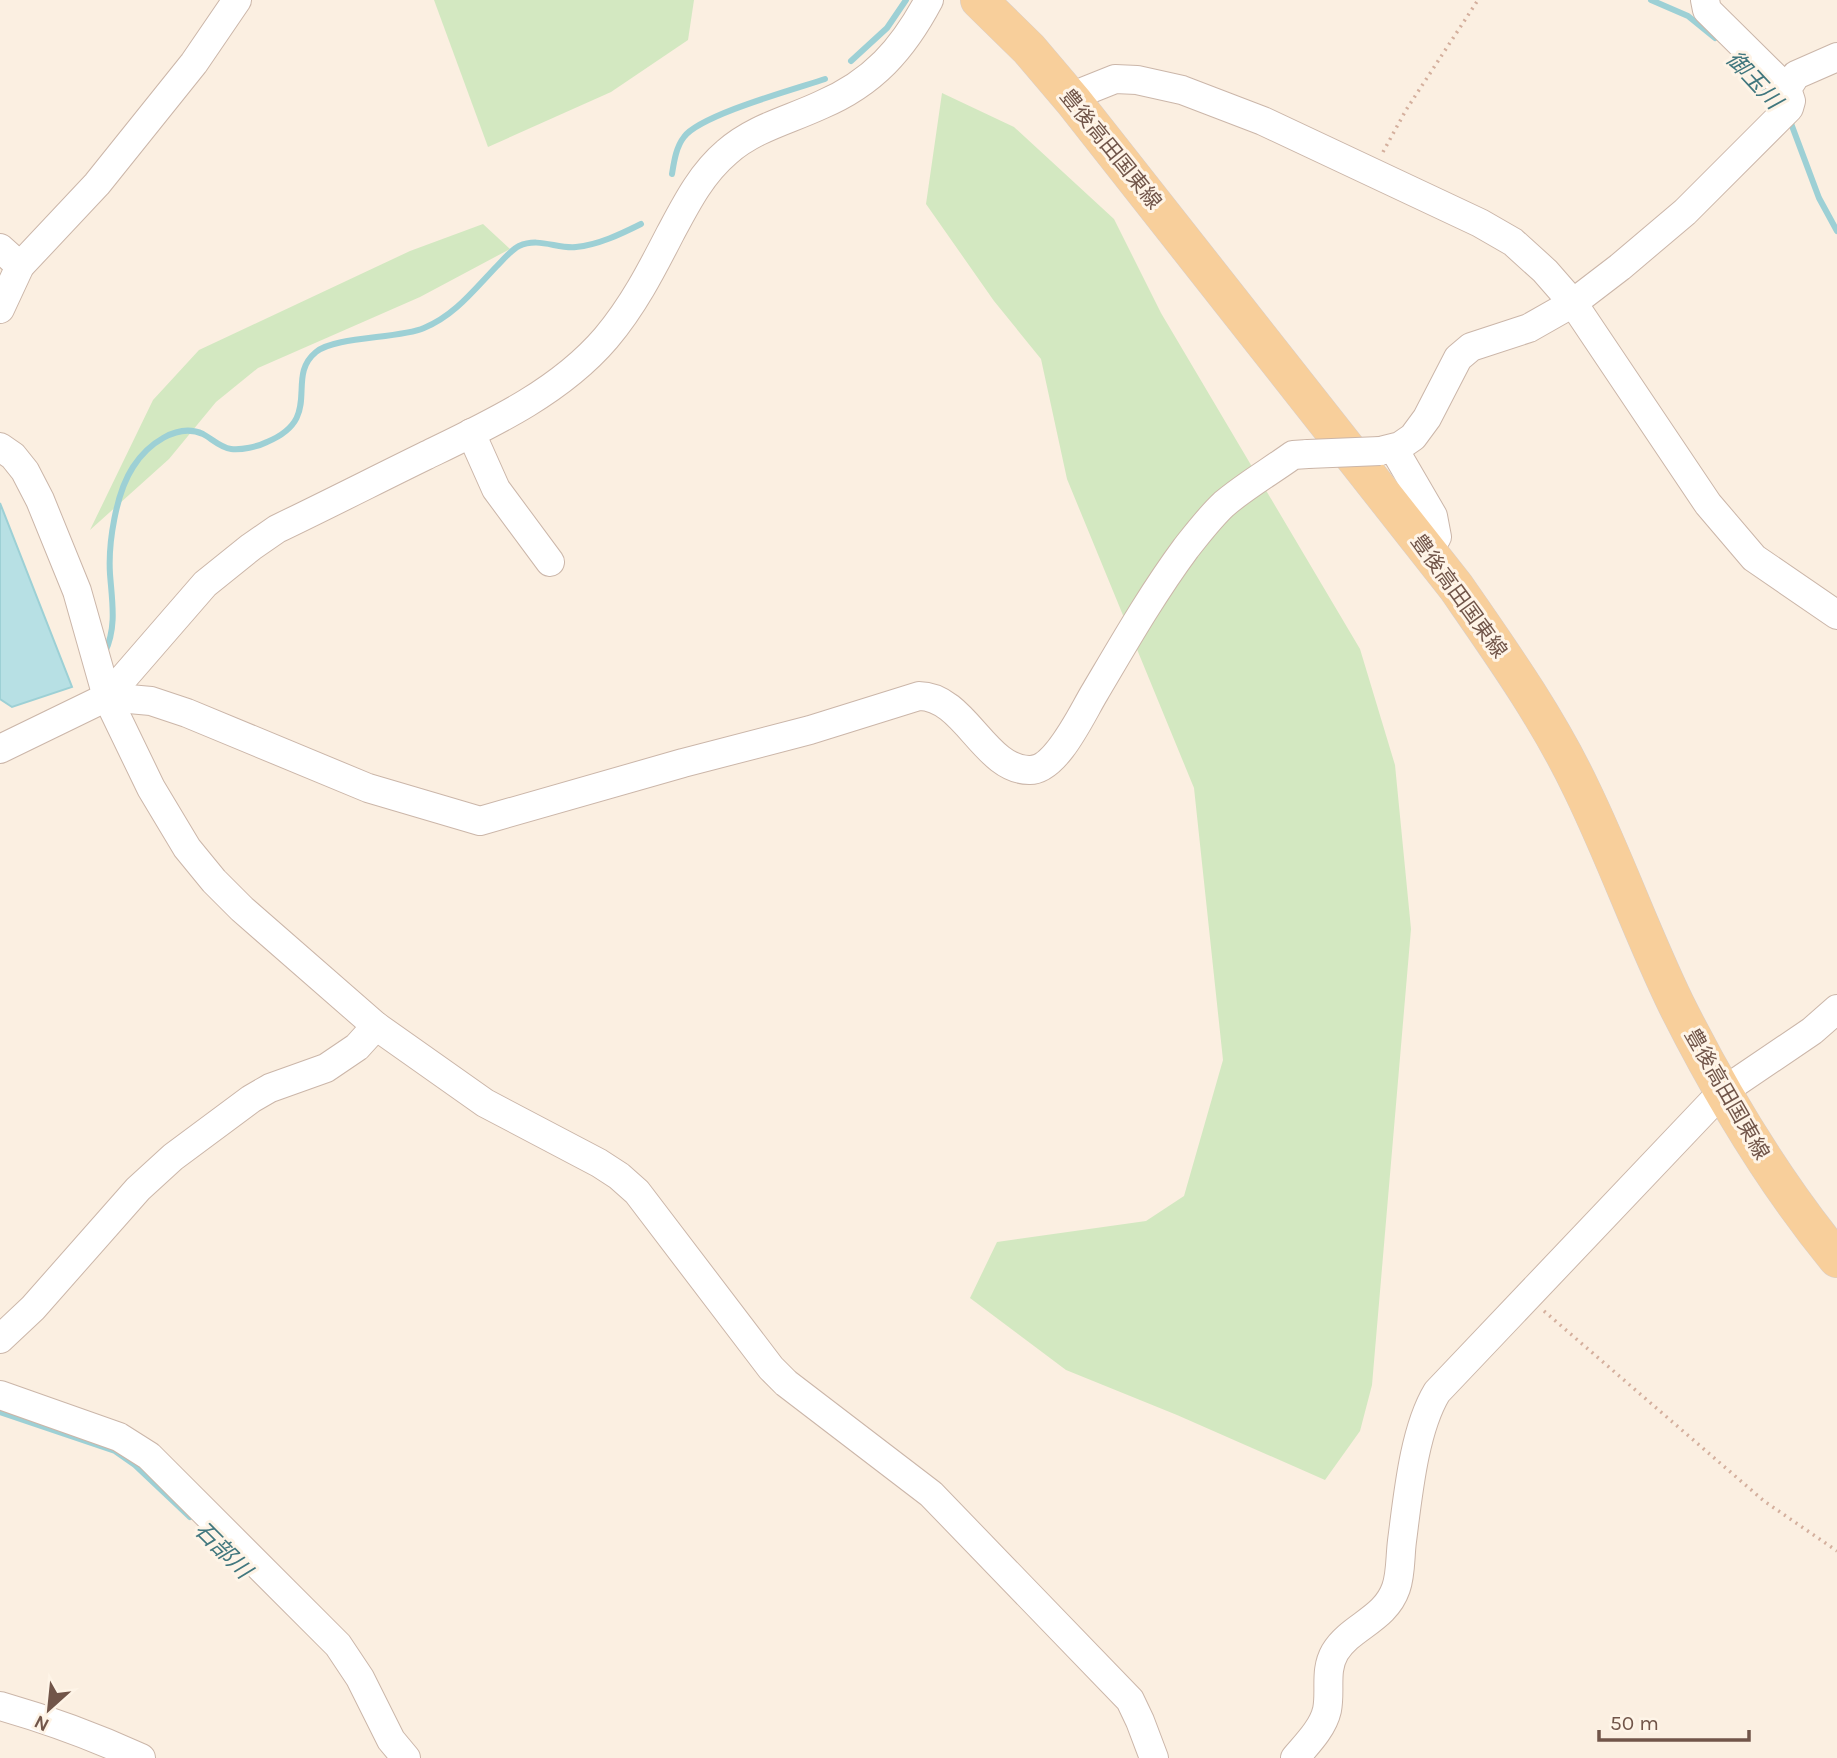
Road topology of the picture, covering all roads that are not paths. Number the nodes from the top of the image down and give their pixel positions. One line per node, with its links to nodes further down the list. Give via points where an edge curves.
1 (237, 0): 8 (street, via 194,64 105,174)
2 (929, 0): 11 (street, via 904,42 869,78 822,105 752,134 711,166 623,318 603,341 529,402)
3 (979, 0): 6 (main road, 豊後高田国東線, via 1030,49)
4 (1705, 0): 7 (street, via 1707,10)
5 (1837, 57): 7 (street, via 1796,75)
6 (1073, 102): 9 (street, via 1093,87 1115,79 1137,80 1182,90 1263,121 1513,242); 14 (main road, 豊後高田国東線)
7 (1786, 104): 9 (street, via 1666,229)
8 (10, 257): 10 (street)
9 (1573, 303): 13 (street, via 1528,328 1471,347 1458,358 1419,429 1407,442); 16 (street, via 1708,503 1754,558)
10 (0, 309)
11 (471, 433): 15 (street, via 496,489); 17 (street, via 278,529 251,547 205,584)
12 (0, 447): 17 (street, via 25,471 40,500 77,591)
13 (1387, 450): 14 (street, via 1433,516 1437,537); 17 (street, bridge, via 1293,455 1224,504 1142,613 1063,746 1043,767 1032,771 1002,760 944,703 919,696 480,821 368,788 151,701)
14 (1427, 552): 21 (main road, 豊後高田国東線, via 1495,643 1581,787 1675,1001)
15 (550, 562)
16 (1837, 615)
17 (107, 697): 18 (street); 20 (street, via 151,788 187,848 242,909)
18 (0, 749)
19 (1837, 1009): 21 (street)
20 (376, 1026): 23 (street, via 357,1047 326,1068 251,1099 173,1157); 28 (street, via 464,1090 619,1175 637,1192 771,1368 931,1494 1130,1700)
21 (1722, 1092): 22 (main road, 豊後高田国東線, via 1810,1226); 29 (street, via 1437,1392 1421,1425 1397,1586 1378,1616 1333,1655 1327,1710)
22 (1837, 1259)
23 (0, 1339)
24 (0, 1395): 27 (street, via 119,1437 149,1456 338,1645 391,1740)
25 (0, 1706): 26 (street)
26 (141, 1758)
27 (406, 1758)
28 (1153, 1758)
29 (1295, 1758)

